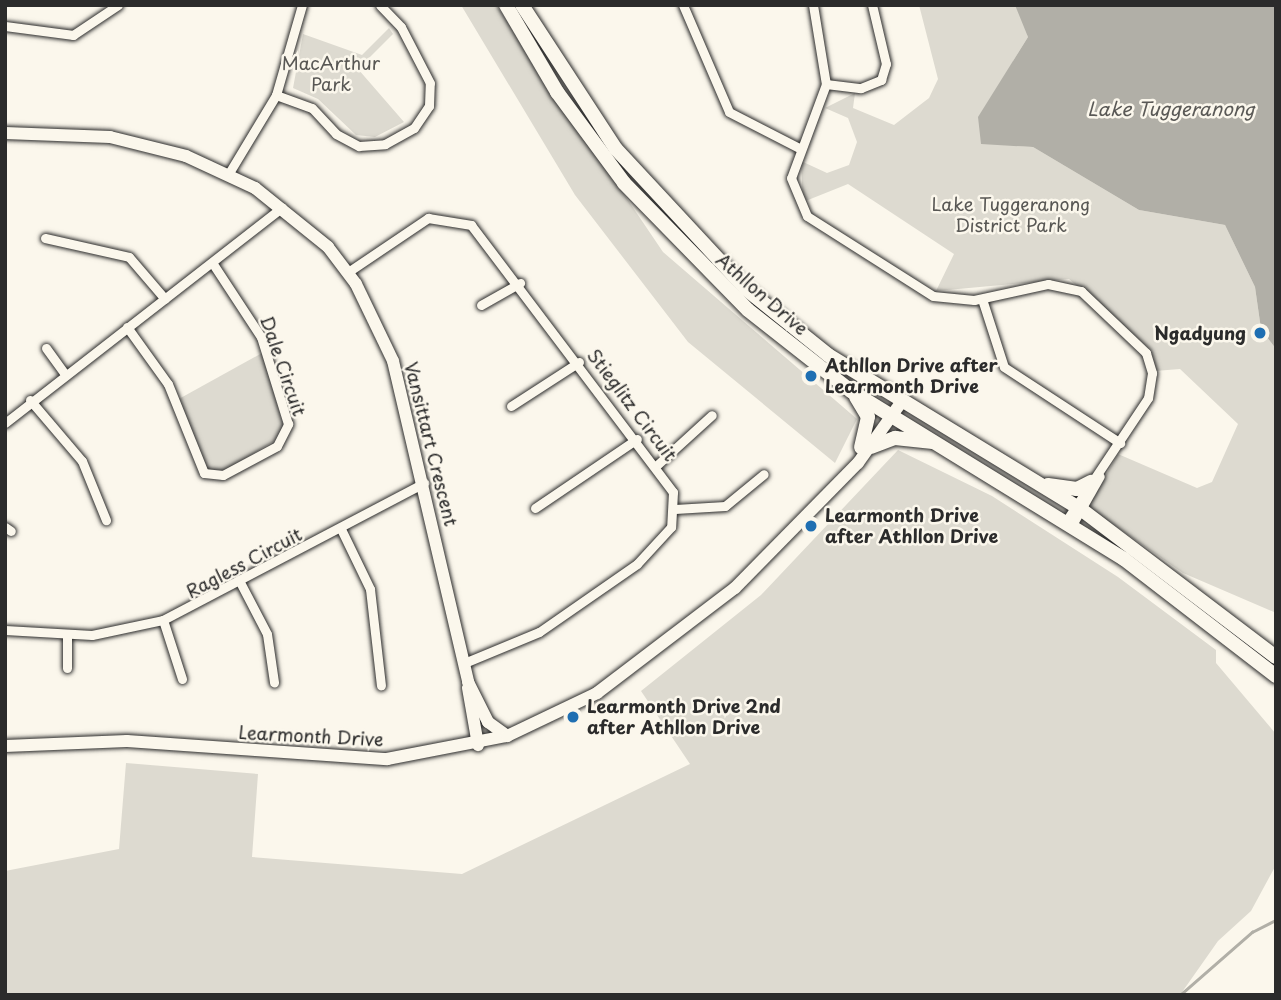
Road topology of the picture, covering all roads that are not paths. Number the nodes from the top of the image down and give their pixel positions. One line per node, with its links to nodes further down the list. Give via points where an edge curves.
1 (118, 5): 9 (street, via 73,35)
2 (302, 5): 11 (street)
3 (380, 5): 11 (street, via 401,27 430,83 429,106 414,128 385,144 359,146 336,134 312,108)
4 (506, 5): 27 (main road, Athllon Drive, via 557,92 656,219 748,310)
5 (522, 5): 29 (main road, Athllon Drive, via 587,109 679,223 791,326)
6 (683, 5): 13 (street, via 729,112)
7 (813, 5): 10 (street)
8 (872, 5): 10 (street, via 886,64 881,80 861,88)
9 (5, 26)
10 (826, 84): 13 (street)
11 (276, 95): 14 (street)
12 (5, 133): 14 (street, Vansittart Crescent, via 110,137)
13 (801, 149): 21 (street, via 791,183 807,216 918,290 949,300)
14 (229, 173): 15 (street, Vansittart Crescent)
15 (282, 207): 17 (street); 18 (street, Vansittart Crescent)
16 (45, 238): 20 (street, via 129,257)
17 (213, 264): 20 (street); 23 (street, Dale Circuit, via 261,337 288,424 276,446 223,475 204,473 168,384)
18 (348, 272): 19 (street, Stieglitz Circuit, via 417,223 440,216 481,233); 42 (street, Vansittart Crescent, via 393,361)
19 (520, 283): 22 (street); 25 (street, Stieglitz Circuit)
20 (165, 299): 23 (street)
21 (982, 299): 36 (street, via 1004,367); 36 (street, via 1048,284 1068,287 1093,299 1133,335 1149,359 1151,386)
22 (481, 305)
23 (128, 327): 26 (street)
24 (46, 348): 26 (street)
25 (579, 362): 30 (street); 34 (street, Stieglitz Circuit)
26 (64, 373): 28 (street)
27 (851, 391): 32 (main road, Athllon Drive); 37 (main road, via 868,417)
28 (30, 400): 33 (street); 46 (street, via 82,461)
29 (902, 401): 32 (street, Learmonth Drive); 41 (main road, Athllon Drive)
30 (511, 406)
31 (712, 415): 38 (street)
32 (890, 415): 35 (main road, Athllon Drive); 37 (street, Learmonth Drive)
33 (5, 423)
34 (637, 439): 38 (street, Stieglitz Circuit); 43 (street)
35 (935, 442): 37 (main road, via 895,438); 47 (main road, Athllon Drive)
36 (1121, 443): 40 (street)
37 (866, 447): 62 (street, Learmonth Drive, via 777,549 691,625 597,693)
38 (657, 465): 45 (street, Stieglitz Circuit)
39 (764, 474): 45 (street, via 725,506)
40 (1095, 478): 41 (main road, via 1063,489); 44 (street)
41 (1037, 482): 44 (main road, Athllon Drive)
42 (425, 483): 48 (street, Ragless Circuit); 54 (street, Vansittart Crescent)
43 (536, 508)
44 (1079, 508): 47 (street); 53 (main road, Athllon Drive)
45 (675, 509): 54 (street, via 665,538 616,579 539,632)
46 (106, 520)
47 (1069, 523): 56 (main road, Athllon Drive, via 1181,600)
48 (341, 529): 49 (street, Ragless Circuit); 60 (street, via 370,589)
49 (241, 584): 50 (street, Ragless Circuit); 58 (street, via 267,634)
50 (163, 621): 52 (street, Ragless Circuit); 57 (street)
51 (5, 631): 52 (street, Ragless Circuit)
52 (67, 636): 55 (street)
53 (1276, 657)
54 (464, 663): 59 (street, Vansittart Crescent)
55 (68, 668)
56 (1276, 676)
57 (182, 679)
58 (274, 682)
59 (468, 682): 61 (street, Vansittart Crescent); 62 (street, Vansittart Crescent, via 488,722)
60 (381, 685)
61 (471, 723): 64 (street, Vansittart Crescent); 65 (street)
62 (507, 736): 64 (street, Learmonth Drive)
63 (5, 746): 65 (street, Learmonth Drive, via 127,741 371,759)
64 (478, 746): 65 (street, Learmonth Drive)
65 (455, 749)

